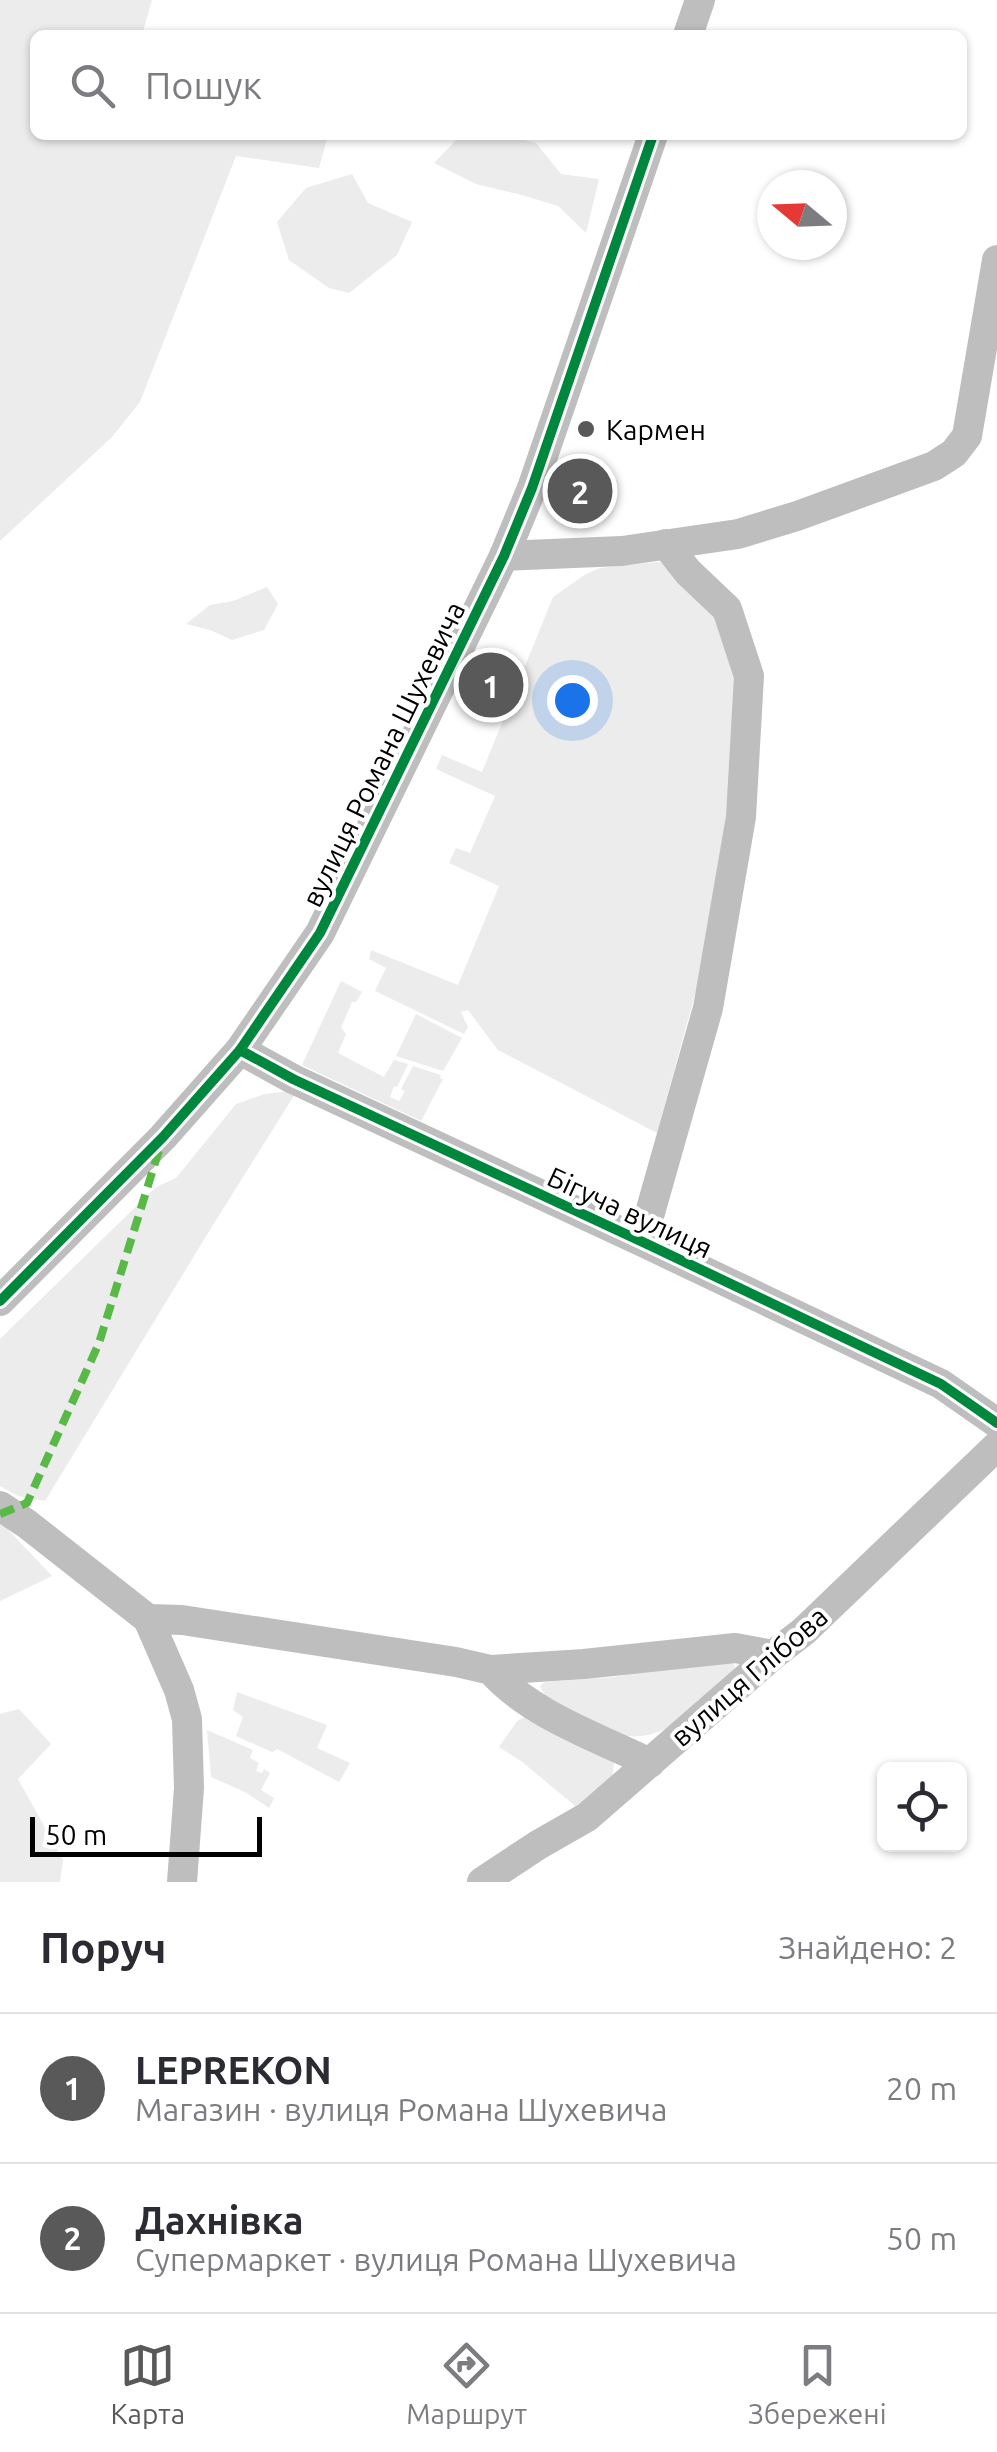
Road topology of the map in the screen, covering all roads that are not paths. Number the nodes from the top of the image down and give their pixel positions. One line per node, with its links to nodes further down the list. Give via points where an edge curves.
1 (651, 140): 4 (street, вулиця Романа Шухевича)
2 (997, 260): 3 (street, via 967,436 954,453 797,516 738,534)
3 (666, 544): 4 (street); 6 (street, via 726,609 748,676 742,818 708,1008)
4 (504, 556): 5 (street, вулиця Романа Шухевича, via 320,933)
5 (240, 1050): 6 (street, Бігуча вулиця); 7 (street, вулиця Романа Шухевича)
6 (642, 1242): 8 (street, Бігуча вулиця, via 941,1384)
7 (0, 1301)
8 (997, 1423)
9 (997, 1446): 12 (street, вулиця Глібова)
10 (0, 1506): 11 (street)
11 (148, 1619): 13 (street); 15 (street, via 187,1719)
12 (772, 1654): 13 (street, via 735,1648); 14 (street, вулиця Глібова)
13 (492, 1670): 14 (street, via 528,1702)
14 (650, 1763): 16 (street, вулиця Глібова, via 587,1818)
15 (182, 1882)
16 (482, 1882)

